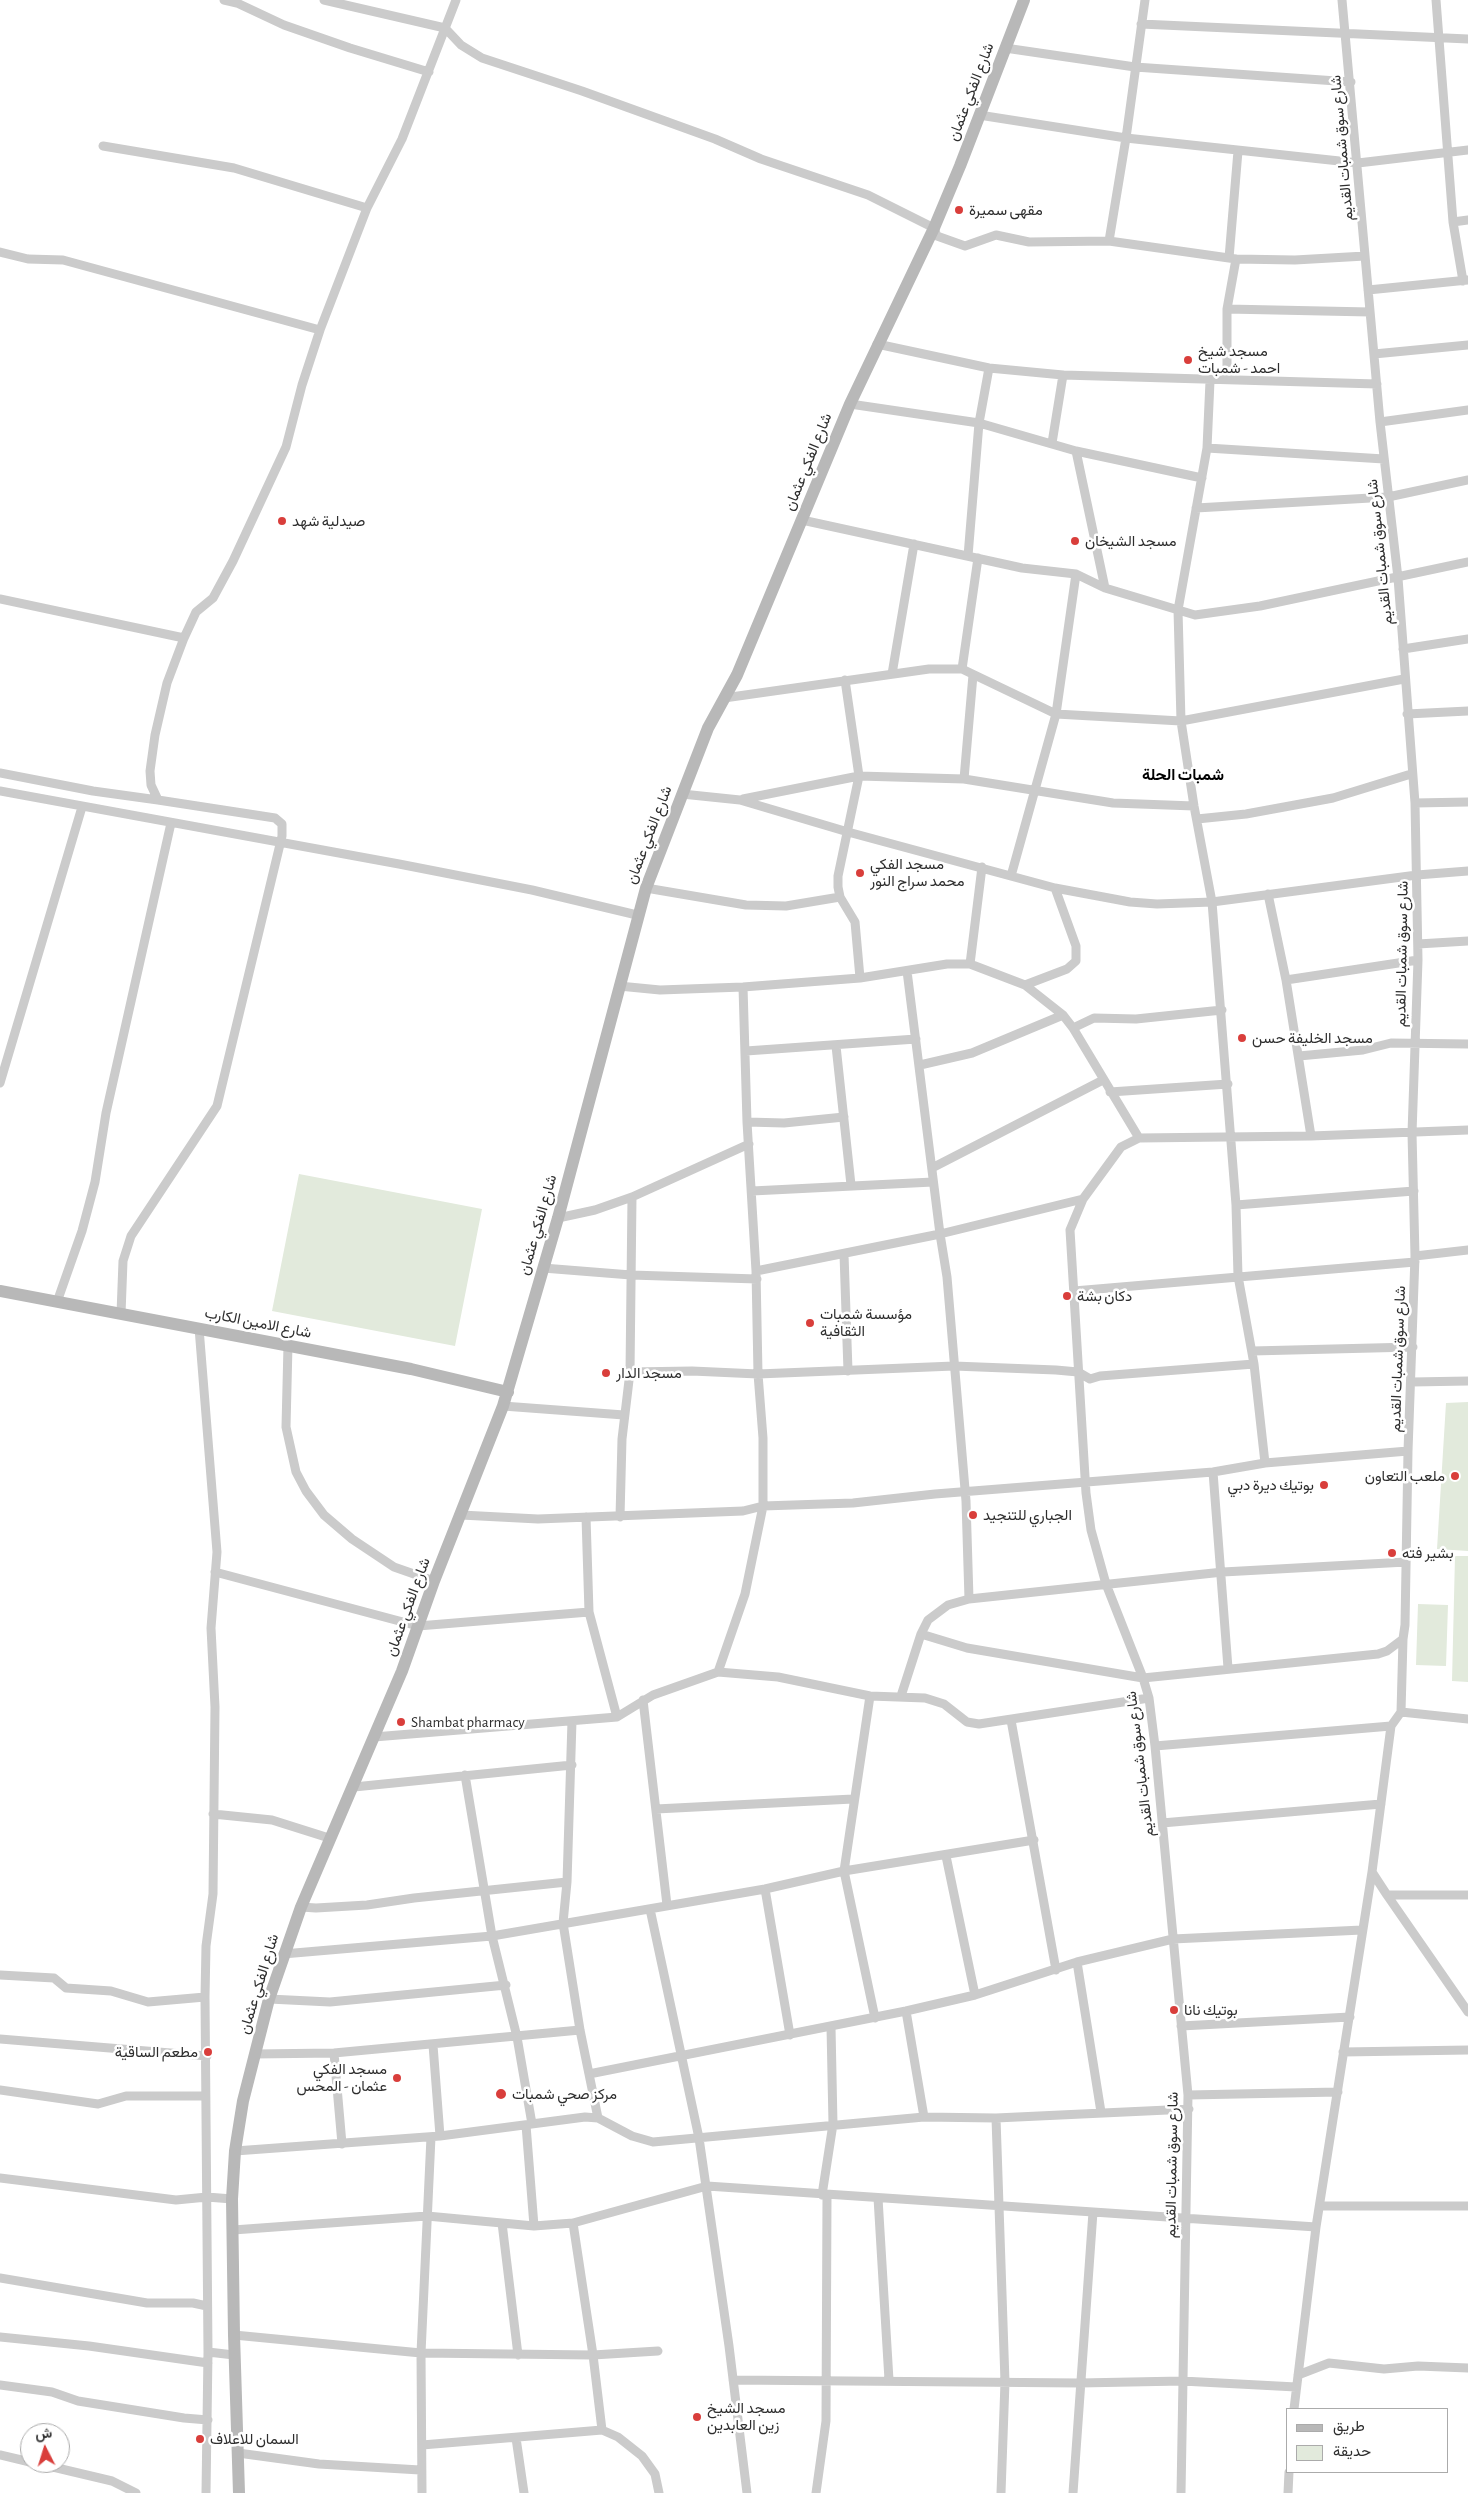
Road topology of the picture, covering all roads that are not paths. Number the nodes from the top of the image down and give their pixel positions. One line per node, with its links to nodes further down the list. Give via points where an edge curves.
1 (224, 0): 15 (street, via 238,3 284,25)
2 (324, 0): 9 (street)
3 (456, 0): 9 (street)
4 (1024, 0): 13 (street, شارع الفكي عثمان)
5 (1144, 0): 8 (street)
6 (1342, 0): 10 (street, شارع سوق شمبات القديم)
7 (1436, 0): 11 (street)
8 (1141, 24): 10 (street); 14 (street)
9 (445, 28): 15 (street); 27 (street, via 461,45 482,58 868,195)
10 (1344, 34): 11 (street); 16 (street, شارع سوق شمبات القديم)
11 (1438, 38): 12 (street); 22 (street)
12 (1468, 39)
13 (1005, 48): 14 (street); 17 (street, شارع الفكي عثمان)
14 (1136, 67): 16 (street); 18 (street)
15 (429, 72): 24 (street, via 402,139)
16 (1351, 82): 23 (street, شارع سوق شمبات القديم)
17 (980, 115): 18 (street); 27 (street, شارع الفكي عثمان)
18 (1126, 138): 20 (street); 28 (street)
19 (103, 146): 24 (street, via 234,168)
20 (1238, 150): 23 (street); 31 (street)
21 (1468, 150): 22 (street)
22 (1448, 152): 23 (street); 26 (street)
23 (1358, 163): 30 (street, شارع سوق شمبات القديم)
24 (367, 208): 36 (street)
25 (1468, 220): 26 (street)
26 (1453, 222): 32 (street)
27 (934, 228): 28 (street, via 937,236 965,246 996,235 1029,242); 37 (street, شارع الفكي عثمان)
28 (1109, 241): 31 (street)
29 (0, 252): 36 (street, via 28,259 64,260)
30 (1365, 256): 31 (street); 33 (street, شارع سوق شمبات القديم)
31 (1232, 259): 34 (street)
32 (1466, 281): 33 (street)
33 (1368, 290): 35 (street, شارع سوق شمبات القديم)
34 (1227, 309): 35 (street); 42 (street)
35 (1370, 312): 39 (street, شارع سوق شمبات القديم)
36 (320, 330): 67 (street, via 286,446 259,509 213,598 196,612)
37 (877, 344): 40 (street); 45 (street, شارع الفكي عثمان)
38 (1468, 345): 39 (street)
39 (1374, 354): 44 (street, شارع سوق شمبات القديم)
40 (989, 368): 41 (street); 48 (street)
41 (1062, 374): 43 (street); 49 (street)
42 (1227, 379): 43 (street); 44 (street)
43 (1210, 381): 50 (street)
44 (1377, 384): 47 (street, شارع سوق شمبات القديم)
45 (850, 404): 48 (street); 57 (street, شارع الفكي عثمان)
46 (1468, 410): 47 (street)
47 (1380, 422): 52 (street, شارع سوق شمبات القديم)
48 (979, 423): 49 (street); 59 (street)
49 (1052, 443): 51 (street)
50 (1207, 448): 52 (street); 53 (street)
51 (1076, 451): 53 (street); 64 (street)
52 (1384, 459): 55 (street, شارع سوق شمبات القديم)
53 (1202, 478): 56 (street)
54 (1468, 480): 55 (street)
55 (1388, 497): 56 (street); 63 (street, شارع سوق شمبات القديم)
56 (1196, 508): 66 (street)
57 (802, 520): 58 (street); 75 (street, شارع الفكي عثمان)
58 (914, 544): 59 (street); 71 (street)
59 (968, 556): 60 (street)
60 (978, 558): 62 (street, via 1022,568); 70 (street)
61 (1468, 562): 63 (street)
62 (1076, 574): 64 (street); 77 (street)
63 (1398, 578): 66 (street, via 1260,606 1195,615); 69 (street, شارع سوق شمبات القديم)
64 (1105, 588): 66 (street)
65 (0, 599): 67 (street)
66 (1178, 610): 79 (street)
67 (184, 638): 87 (street, via 155,735 150,771 151,785)
68 (1468, 639): 69 (street)
69 (1403, 649): 73 (street, شارع سوق شمبات القديم)
70 (962, 669): 71 (street); 72 (street)
71 (892, 674): 74 (street)
72 (972, 675): 77 (street); 83 (street)
73 (1404, 679): 78 (street, شارع سوق شمبات القديم); 79 (street)
74 (844, 680): 75 (street); 82 (street)
75 (724, 698): 86 (street, شارع الفكي عثمان, via 708,728)
76 (1468, 711): 78 (street)
77 (1056, 714): 79 (street); 85 (street)
78 (1407, 714): 81 (street, شارع سوق شمبات القديم)
79 (1181, 721): 91 (street)
80 (0, 773): 87 (street, via 93,792)
81 (1411, 774): 90 (street, شارع سوق شمبات القديم); 93 (street, via 1340,796 1246,814)
82 (859, 776): 83 (street); 88 (street); 95 (street)
83 (964, 779): 85 (street)
84 (0, 791): 92 (street)
85 (1034, 791): 91 (street, via 1113,803); 100 (street)
86 (682, 794): 88 (street); 101 (street, شارع الفكي عثمان)
87 (158, 800): 96 (street, via 275,818 282,824)
88 (740, 800): 95 (street)
89 (1468, 802): 90 (street)
90 (1415, 803): 99 (street, شارع سوق شمبات القديم)
91 (1194, 806): 93 (street)
92 (82, 807): 94 (street); 128 (street)
93 (1197, 819): 105 (street)
94 (171, 823): 96 (street); 158 (street, via 106,1112 94,1182 82,1231)
95 (848, 832): 97 (street); 104 (street, via 838,876)
96 (280, 842): 106 (street, via 532,890); 159 (street, via 217,1106 131,1236 123,1261)
97 (982, 867): 100 (street); 110 (street)
98 (1468, 870): 99 (street)
99 (1417, 875): 103 (street); 108 (street, شارع سوق شمبات القديم)
100 (1011, 876): 102 (street)
101 (646, 888): 104 (street, via 746,905 786,906); 106 (street, شارع الفكي عثمان)
102 (1055, 888): 105 (street, via 1130,902); 114 (street, via 1076,946 1076,961 1067,969)
103 (1268, 894): 105 (street); 113 (street)
104 (840, 897): 112 (street, via 855,922)
105 (1212, 902): 117 (street)
106 (637, 915): 115 (street, شارع الفكي عثمان)
107 (1468, 941): 108 (street)
108 (1418, 944): 109 (street, شارع سوق شمبات القديم)
109 (1418, 960): 113 (street); 121 (street, شارع سوق شمبات القديم)
110 (970, 964): 111 (street); 114 (street)
111 (907, 970): 112 (street); 120 (street)
112 (860, 978): 116 (street)
113 (1286, 980): 125 (street)
114 (1025, 985): 118 (street)
115 (619, 986): 116 (street, via 660,990); 147 (street, شارع الفكي عثمان)
116 (743, 987): 124 (street)
117 (1222, 1010): 119 (street, via 1136,1019 1094,1018); 129 (street)
118 (1063, 1015): 119 (street); 126 (street, via 972,1053)
119 (1073, 1028): 127 (street)
120 (916, 1039): 123 (street); 126 (street)
121 (1414, 1042): 122 (street); 125 (street); 134 (street, شارع سوق شمبات القديم)
122 (1468, 1044)
123 (836, 1046): 124 (street); 131 (street)
124 (746, 1051): 132 (street)
125 (1299, 1056): 135 (street)
126 (920, 1065): 139 (street)
127 (1103, 1080): 130 (street); 139 (street)
128 (0, 1083)
129 (1228, 1084): 130 (street); 137 (street)
130 (1110, 1092): 136 (street)
131 (844, 1117): 132 (street, via 784,1123); 141 (street)
132 (747, 1122): 138 (street)
133 (1468, 1130): 134 (street)
134 (1412, 1133): 135 (street); 143 (street, شارع سوق شمبات القديم)
135 (1311, 1136): 137 (street)
136 (1139, 1138): 137 (street); 145 (street, via 1121,1147)
137 (1232, 1138): 146 (street)
138 (749, 1144): 142 (street); 144 (street)
139 (932, 1168): 140 (street)
140 (933, 1182): 141 (street); 148 (street)
141 (851, 1185): 142 (street)
142 (752, 1191): 154 (street)
143 (1414, 1191): 146 (street); 151 (street, شارع سوق شمبات القديم)
144 (632, 1198): 147 (street); 153 (street)
145 (1084, 1200): 148 (street); 157 (street, via 1070,1230)
146 (1236, 1205): 155 (street)
147 (558, 1218): 152 (street, شارع الفكي عثمان)
148 (940, 1234): 150 (street); 165 (street)
149 (1468, 1250): 151 (street)
150 (844, 1254): 154 (street); 166 (street)
151 (1415, 1259): 155 (street); 162 (street, شارع سوق شمبات القديم)
152 (543, 1268): 153 (street); 172 (street, شارع الفكي عثمان)
153 (631, 1275): 154 (street); 167 (street)
154 (756, 1275): 169 (street)
155 (1238, 1276): 157 (street); 163 (street)
156 (0, 1291): 158 (street, شارع الامين الكارب)
157 (1074, 1291): 168 (street)
158 (57, 1302): 159 (street, شارع الامين الكارب)
159 (121, 1314): 160 (street, شارع الامين الكارب)
160 (199, 1328): 161 (street, شارع الامين الكارب); 185 (street, via 216,1526)
161 (288, 1345): 172 (street, شارع الامين الكارب); 187 (street, via 286,1428 296,1472 306,1492 324,1515 352,1539 394,1567)
162 (1413, 1346): 163 (street); 171 (street, شارع سوق شمبات القديم)
163 (1252, 1351): 164 (street)
164 (1254, 1364): 168 (street, via 1090,1378); 176 (street)
165 (954, 1366): 166 (street); 168 (street); 179 (street)
166 (848, 1370): 169 (street)
167 (630, 1372): 169 (street); 174 (street)
168 (1078, 1372): 178 (street)
169 (758, 1374): 180 (street, via 763,1438)
170 (1468, 1381): 171 (street)
171 (1412, 1382): 175 (street, شارع سوق شمبات القديم)
172 (508, 1392): 173 (street, شارع الفكي عثمان)
173 (503, 1406): 174 (street); 181 (street, شارع الفكي عثمان)
174 (624, 1415): 182 (street)
175 (1408, 1451): 176 (street); 184 (street, شارع سوق شمبات القديم)
176 (1265, 1463): 177 (street)
177 (1213, 1472): 178 (street); 186 (street)
178 (1085, 1483): 179 (street); 188 (street, via 1091,1530)
179 (966, 1491): 180 (street, via 853,1503); 189 (street)
180 (763, 1506): 182 (street, via 743,1511); 195 (street, via 745,1594)
181 (461, 1515): 183 (street); 187 (street, شارع الفكي عثمان)
182 (620, 1516): 183 (street)
183 (586, 1518): 190 (street)
184 (1406, 1562): 186 (street); 193 (street, شارع سوق شمبات القديم)
185 (215, 1572): 191 (street); 215 (street, via 211,1628 215,1698)
186 (1222, 1572): 188 (street); 194 (street)
187 (434, 1581): 191 (street, شارع الفكي عثمان)
188 (1106, 1584): 189 (street); 196 (street)
189 (968, 1599): 192 (street, via 948,1605 936,1613)
190 (589, 1612): 191 (street); 202 (street)
191 (418, 1626): 207 (street, شارع الفكي عثمان)
192 (921, 1634): 196 (street, via 967,1648); 198 (street)
193 (1403, 1639): 194 (street, شارع سوق شمبات القديم, via 1378,1654); 201 (street)
194 (1228, 1668): 196 (street, شارع سوق شمبات القديم)
195 (718, 1672): 197 (street, via 778,1677); 200 (street)
196 (1143, 1678): 199 (street, شارع سوق شمبات القديم)
197 (870, 1696): 198 (street); 212 (street)
198 (901, 1696): 204 (street, via 944,1704 970,1723)
199 (1149, 1698): 204 (street); 208 (street, شارع سوق شمبات القديم)
200 (642, 1700): 202 (street); 214 (street)
201 (1401, 1712): 203 (street); 206 (street)
202 (617, 1717): 205 (street)
203 (1468, 1719)
204 (1011, 1720): 218 (street)
205 (572, 1721): 207 (street); 209 (street)
206 (1391, 1726): 208 (street); 213 (street)
207 (374, 1737): 211 (street, شارع الفكي عثمان)
208 (1155, 1746): 216 (street, شارع سوق شمبات القديم)
209 (572, 1765): 210 (street); 222 (street)
210 (465, 1775): 211 (street); 224 (street)
211 (354, 1787): 217 (street, شارع الفكي عثمان)
212 (853, 1799): 214 (street); 220 (street)
213 (1381, 1804): 216 (street); 221 (street)
214 (656, 1809): 227 (street)
215 (212, 1814): 217 (street, via 272,1820); 240 (street, via 213,1894 206,1946)
216 (1162, 1823): 233 (street, شارع سوق شمبات القديم)
217 (329, 1838): 228 (street, شارع الفكي عثمان)
218 (1034, 1840): 219 (street); 236 (street)
219 (946, 1856): 220 (street); 239 (street)
220 (844, 1871): 223 (street); 245 (street)
221 (1372, 1872): 225 (street); 231 (street)
222 (567, 1882): 224 (street); 230 (street)
223 (764, 1889): 227 (street); 249 (street)
224 (485, 1890): 228 (street, via 367,1905); 232 (street)
225 (1387, 1895): 226 (street); 243 (street)
226 (1468, 1895)
227 (667, 1905): 229 (street)
228 (301, 1906): 234 (street, شارع الفكي عثمان)
229 (650, 1909): 230 (street); 257 (street)
230 (563, 1923): 232 (street); 248 (street)
231 (1362, 1930): 233 (street); 244 (street)
232 (492, 1936): 234 (street); 238 (street)
233 (1173, 1939): 235 (street); 246 (street, شارع سوق شمبات القديم)
234 (283, 1954): 241 (street, شارع الفكي عثمان)
235 (1076, 1962): 236 (street); 265 (street)
236 (1056, 1970): 239 (street)
237 (0, 1975): 240 (street, via 54,1978 66,1988 111,1991 148,2002)
238 (506, 1985): 241 (street, via 330,2002); 250 (street)
239 (975, 1994): 242 (street)
240 (205, 1997): 258 (street)
241 (269, 1999): 256 (street, شارع الفكي عثمان)
242 (906, 2011): 245 (street); 266 (street)
243 (1468, 2012)
244 (1350, 2017): 246 (street); 254 (street)
245 (875, 2018): 247 (street)
246 (1181, 2026): 262 (street, شارع سوق شمبات القديم)
247 (831, 2027): 249 (street); 270 (street)
248 (580, 2030): 250 (street); 259 (street)
249 (790, 2035): 257 (street)
250 (517, 2037): 252 (street); 269 (street)
251 (0, 2039): 258 (street)
252 (433, 2045): 255 (street); 271 (street)
253 (1468, 2050): 254 (street)
254 (1343, 2052): 261 (street)
255 (334, 2053): 256 (street); 273 (street)
256 (255, 2054): 274 (street, شارع الفكي عثمان)
257 (682, 2054): 259 (street); 272 (street)
258 (207, 2056): 263 (street)
259 (589, 2074): 267 (street)
260 (0, 2090): 263 (street, via 98,2104 126,2096)
261 (1338, 2092): 262 (street); 282 (street)
262 (1188, 2095): 264 (street, شارع سوق شمبات القديم)
263 (205, 2096): 278 (street)
264 (1189, 2109): 265 (street); 286 (street, شارع سوق شمبات القديم)
265 (1101, 2112): 268 (street)
266 (924, 2117): 268 (street); 270 (street)
267 (598, 2118): 269 (street); 272 (street, via 641,2140)
268 (996, 2118): 281 (street)
269 (529, 2124): 271 (street); 289 (street)
270 (833, 2124): 272 (street); 277 (street)
271 (436, 2137): 273 (street); 285 (street)
272 (699, 2138): 276 (street)
273 (342, 2144): 274 (street)
274 (235, 2151): 280 (street, شارع الفكي عثمان)
275 (0, 2178): 278 (street, via 176,2200)
276 (707, 2186): 277 (street); 288 (street); 306 (street)
277 (825, 2196): 279 (street); 305 (street)
278 (207, 2197): 280 (street); 293 (street)
279 (878, 2198): 281 (street); 307 (street)
280 (232, 2199): 291 (street, شارع الفكي عثمان)
281 (1000, 2205): 284 (street); 309 (street)
282 (1320, 2206): 283 (street); 290 (street)
283 (1468, 2206)
284 (1093, 2212): 286 (street); 310 (street)
285 (427, 2216): 287 (street); 291 (street); 298 (street)
286 (1185, 2218): 290 (street); 308 (street, شارع سوق شمبات القديم)
287 (502, 2223): 289 (street); 300 (street)
288 (573, 2224): 289 (street); 301 (street)
289 (534, 2226)
290 (1316, 2227): 304 (street)
291 (233, 2230): 294 (street, شارع الفكي عثمان)
292 (0, 2278): 293 (street, via 148,2303)
293 (208, 2306): 297 (street)
294 (234, 2335): 298 (street); 299 (street, شارع الفكي عثمان)
295 (0, 2337): 302 (street)
296 (658, 2351): 301 (street)
297 (208, 2352): 299 (street); 302 (street)
298 (421, 2353): 300 (street); 317 (street)
299 (234, 2355): 318 (street, شارع الفكي عثمان)
300 (518, 2355): 301 (street)
301 (594, 2355): 315 (street)
302 (208, 2363): 314 (street)
303 (1468, 2368): 304 (street, via 1418,2366 1384,2369 1329,2363)
304 (1298, 2375): 312 (street)
305 (826, 2379): 306 (street); 307 (street); 331 (street, via 826,2421)
306 (733, 2380): 330 (street)
307 (889, 2380): 309 (street)
308 (1182, 2381): 310 (street); 312 (street); 334 (street, شارع سوق شمبات القديم)
309 (1005, 2382): 310 (street); 332 (street)
310 (1080, 2383): 333 (street)
311 (0, 2385): 314 (street, via 52,2392 97,2405)
312 (1296, 2387): 313 (street)
313 (1294, 2408)
314 (208, 2420): 325 (street)
315 (602, 2430): 316 (street); 329 (street, via 618,2437 642,2456 655,2474)
316 (516, 2438): 317 (street); 328 (street)
317 (422, 2445): 321 (street)
318 (238, 2453): 321 (street, via 319,2464); 326 (street, شارع الفكي عثمان)
319 (0, 2455): 320 (street)
320 (20, 2460)
321 (420, 2470): 327 (street)
322 (70, 2471): 324 (street, via 112,2481)
323 (1289, 2473): 335 (street)
324 (136, 2493)
325 (206, 2493)
326 (239, 2493)
327 (422, 2493)
328 (524, 2493)
329 (659, 2493)
330 (747, 2493)
331 (816, 2493)
332 (1001, 2493)
333 (1074, 2493)
334 (1181, 2493)
335 (1288, 2493)

